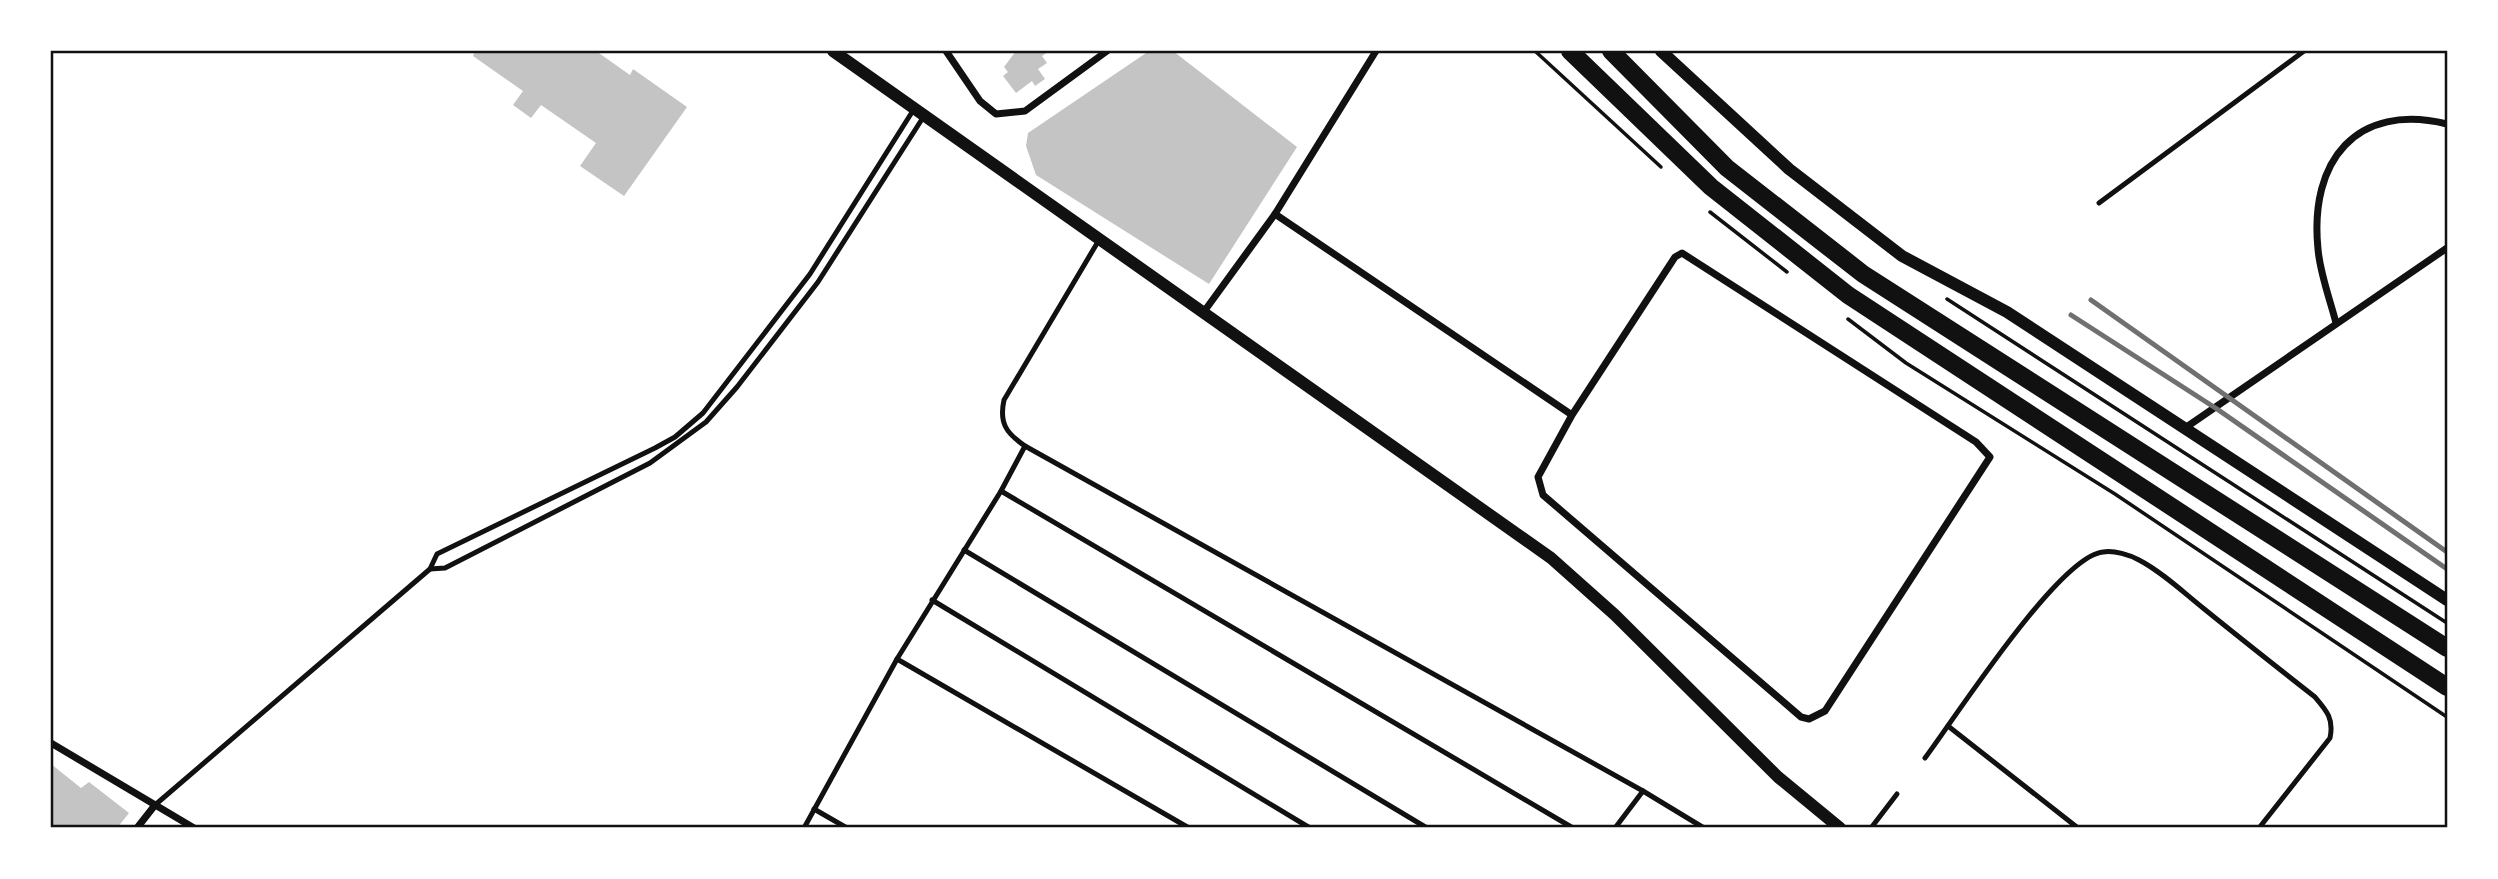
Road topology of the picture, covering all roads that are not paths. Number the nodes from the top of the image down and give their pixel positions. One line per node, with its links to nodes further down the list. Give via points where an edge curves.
1 (833, 51): 9 (street)
2 (946, 51): 3 (street, via 981,101 996,114 1025,111)
3 (1107, 51)
4 (1376, 51): 12 (street)
5 (1570, 51): 27 (main road, via 1711,187 1849,295)
6 (1611, 51): 25 (main road, via 1727,168 1863,274)
7 (1661, 51): 18 (street, via 1789,169 1902,256 2007,312)
8 (2304, 51): 11 (lane)
9 (919, 113): 13 (street); 22 (lane, via 810,274 703,413 655,448 437,554); 22 (lane, via 818,282 706,422 650,463 444,568)
10 (2447, 124): 16 (street, via 2426,118 2390,118 2359,131 2335,157 2322,182 2317,223 2318,251)
11 (2099, 203)
12 (1275, 214): 15 (street); 17 (street)
13 (1099, 240): 15 (street); 19 (lane, via 1004,400 1005,430)
14 (2447, 248): 16 (street)
15 (1203, 314): 45 (street, via 1551,558 1778,777)
16 (2336, 323): 18 (street)
17 (1572, 415): 17 (street, via 1675,257 1682,253 1965,435 1990,457 1825,711 1809,719 1801,717 1544,495 1538,477)
18 (2185, 428): 24 (street)
19 (1025, 446): 20 (lane); 31 (lane)
20 (1001, 492): 21 (lane); 42 (lane)
21 (964, 550): 23 (lane); 41 (lane)
22 (430, 569): 33 (lane)
23 (932, 600): 26 (lane); 40 (lane)
24 (2447, 600)
25 (2447, 648)
26 (897, 659): 34 (lane); 39 (lane)
27 (2447, 687)
28 (1948, 726): 30 (lane); 47 (lane); 48 (lane, via 2017,632 2072,568 2089,555 2105,551 2122,554 2139,560 2181,591 2315,697 2327,712 2333,724 2330,738)
29 (51, 743): 33 (street)
30 (1926, 758)
31 (1643, 791): 43 (lane); 44 (lane)
32 (1896, 794): 46 (lane)
33 (155, 805): 35 (street); 36 (street)
34 (814, 809): 37 (lane); 38 (lane)
35 (137, 828)
36 (194, 828)
37 (804, 828)
38 (847, 828)
39 (1189, 828)
40 (1310, 828)
41 (1427, 828)
42 (1573, 828)
43 (1615, 828)
44 (1704, 828)
45 (1840, 828)
46 (1871, 828)
47 (2078, 828)
48 (2259, 828)

